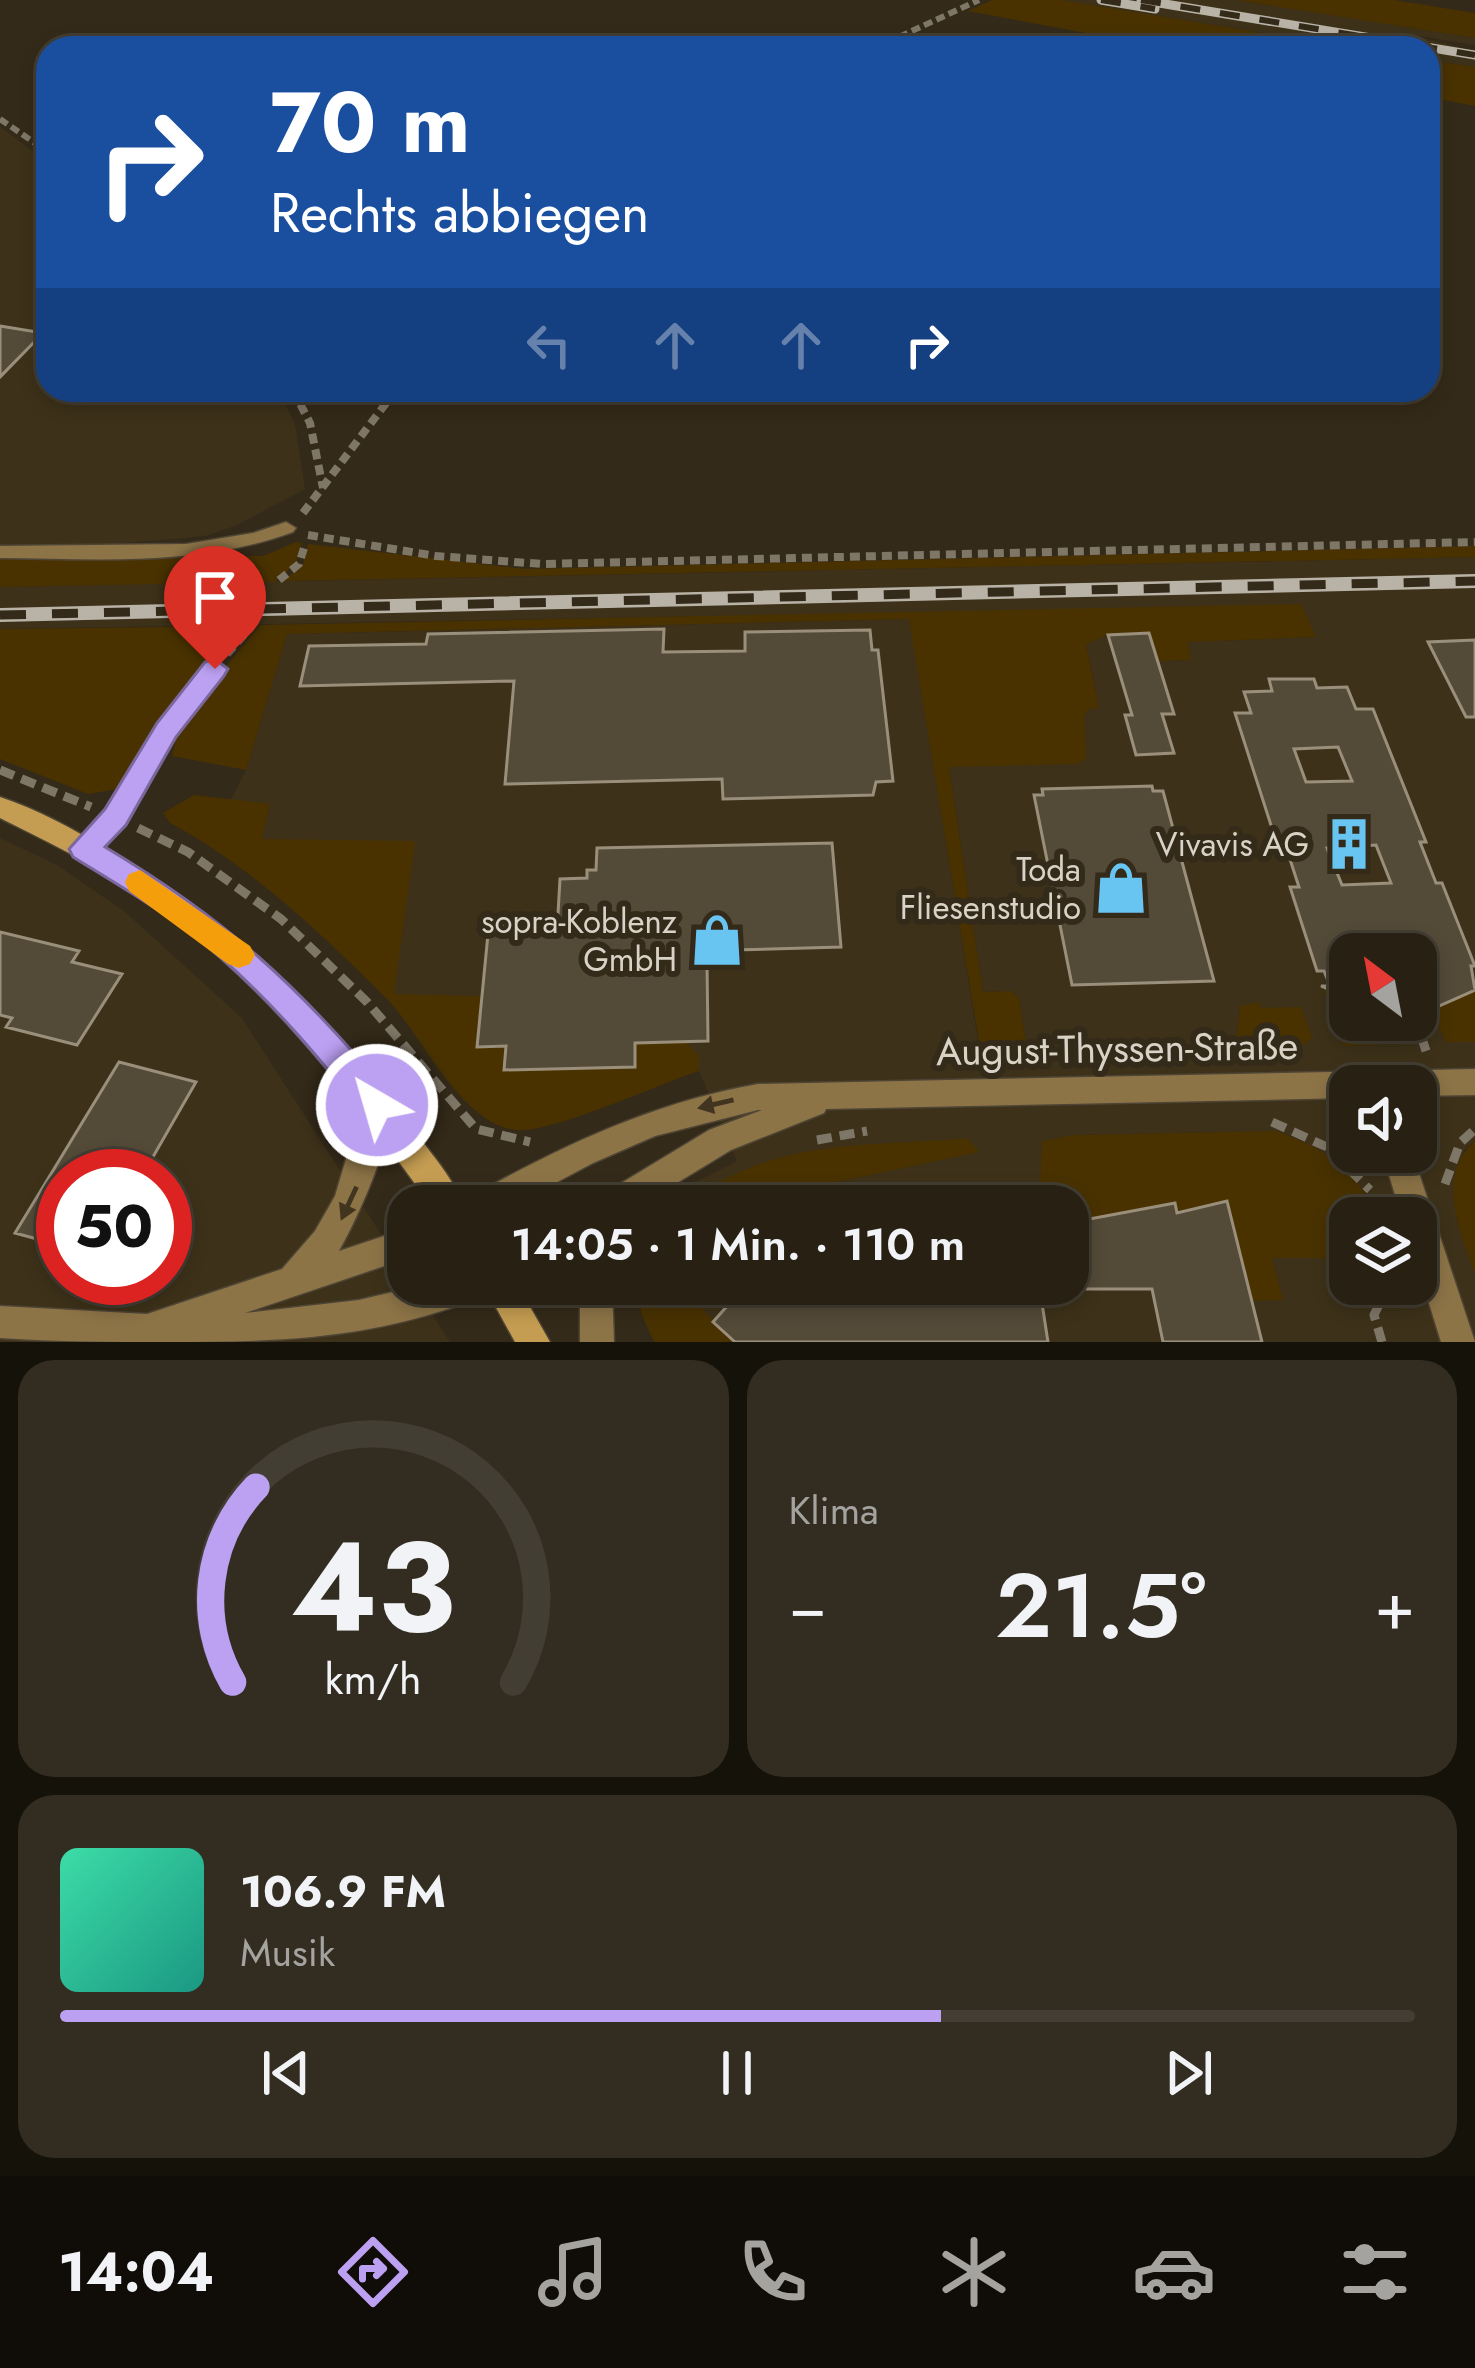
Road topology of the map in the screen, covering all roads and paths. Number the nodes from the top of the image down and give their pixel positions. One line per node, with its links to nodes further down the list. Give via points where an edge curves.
1 (979, 0): 2 (path)
2 (901, 36)
3 (0, 119): 4 (path)
4 (36, 144)
5 (299, 402): 6 (path, via 324,490)
6 (388, 402)
7 (286, 528): 8 (path); 10 (lane, via 224,546)
8 (308, 535): 9 (path, via 542,564); 11 (path, via 298,564)
9 (1475, 542)
10 (0, 552)
11 (279, 580)
12 (215, 669): 15 (lane, via 166,730)
13 (0, 770): 15 (path)
14 (0, 807): 16 (main road)
15 (116, 817): 16 (lane); 27 (path, via 188,852 281,919 367,1002 476,1129 531,1142)
16 (84, 849): 23 (main road, via 230,947 313,1026)
17 (1423, 1041): 18 (path)
18 (1426, 1051)
19 (1475, 1082): 20 (street, August-Thyssen-Straße)
20 (1437, 1083)
21 (1329, 1086): 22 (street, August-Thyssen-Straße)
22 (832, 1098): 31 (street, August-Thyssen-Straße, one-way to 31, via 758,1096 695,1109 585,1150); 32 (street, August-Thyssen-Straße, via 746,1127)
23 (377, 1105): 30 (main road); 36 (street, one-way to 36, via 348,1209)
24 (1250, 1123): 34 (path, via 1306,1134 1344,1158)
25 (1475, 1129): 33 (path, via 1453,1158)
26 (878, 1130): 28 (path)
27 (551, 1135)
28 (802, 1143)
29 (1404, 1173): 47 (street)
30 (433, 1185)
31 (521, 1185)
32 (647, 1185)
33 (1445, 1195)
34 (1373, 1197)
35 (387, 1251): 36 (street)
36 (289, 1285): 42 (street)
37 (430, 1305): 42 (street, via 320,1333)
38 (511, 1305): 44 (main road)
39 (596, 1305): 45 (street)
40 (1379, 1305): 46 (path)
41 (0, 1322): 43 (street)
42 (134, 1333): 43 (street)
43 (65, 1335)
44 (533, 1342)
45 (597, 1342)
46 (1382, 1342)
47 (1459, 1342)

